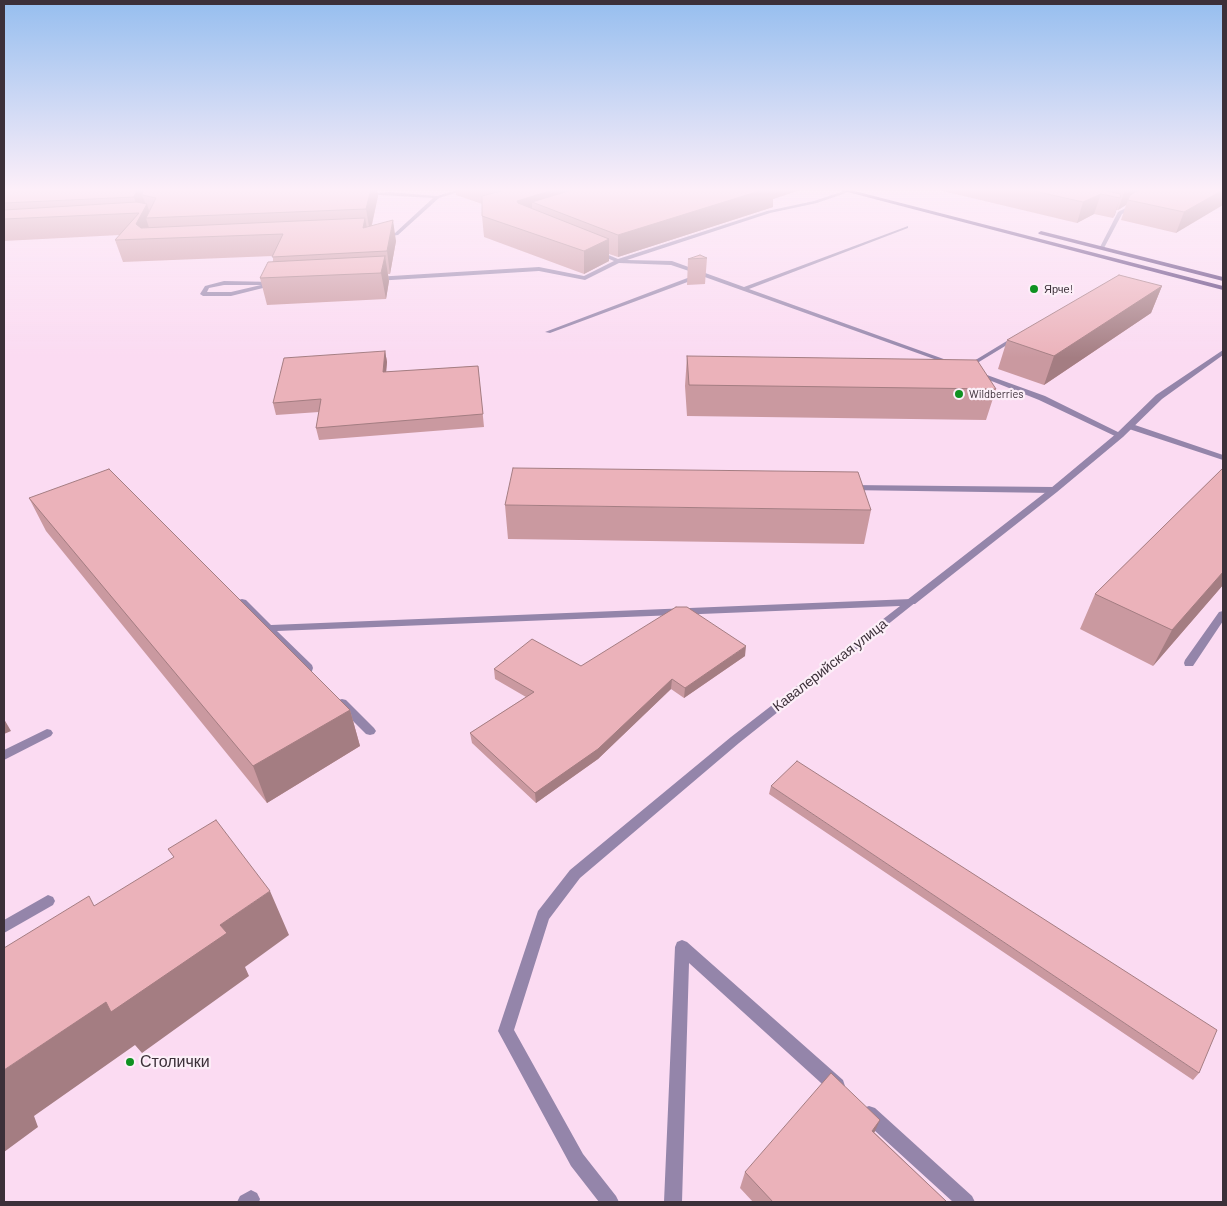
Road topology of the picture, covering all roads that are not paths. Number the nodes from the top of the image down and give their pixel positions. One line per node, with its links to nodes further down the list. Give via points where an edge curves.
1 (666, 245): 9 (street)
2 (858, 245): 15 (street)
3 (1056, 245): 8 (main road)
4 (1090, 245): 6 (main road)
5 (1102, 245): 6 (street)
6 (1101, 248): 8 (main road); 12 (main road)
7 (592, 250): 9 (street)
8 (1089, 254): 16 (main road)
9 (618, 261): 10 (street, via 672,263); 11 (street, via 585,278 539,269)
10 (706, 274): 15 (street); 17 (street)
11 (372, 279)
12 (1223, 279)
13 (274, 284): 13 (street, via 231,294 203,294 208,287 224,283); 14 (street)
14 (284, 284)
15 (746, 288): 20 (street)
16 (1223, 288)
17 (548, 332)
18 (1025, 333): 20 (street)
19 (1223, 352): 23 (street, Кавалерийская улица, via 1158,397)
20 (964, 368): 22 (street)
21 (972, 379): 22 (street)
22 (992, 379): 24 (street, via 1042,398)
23 (1129, 426): 24 (street, Кавалерийская улица); 25 (street)
24 (1120, 435): 27 (street, Кавалерийская улица)
25 (1223, 458)
26 (845, 487): 27 (street)
27 (1054, 490): 29 (street, Кавалерийская улица)
28 (234, 594): 31 (street)
29 (911, 602): 31 (street); 40 (street, Кавалерийская улица, via 735,740 575,874 543,916 506,1031 577,1160)
30 (1223, 614): 32 (street)
31 (269, 628): 33 (street)
32 (1189, 663)
33 (316, 676)
34 (336, 697): 35 (street)
35 (370, 731)
36 (47, 734): 37 (street)
37 (4, 755)
38 (48, 901): 39 (street)
39 (4, 927)
40 (610, 1202)
41 (674, 1202): 42 (street, via 682,947)
42 (966, 1202)

